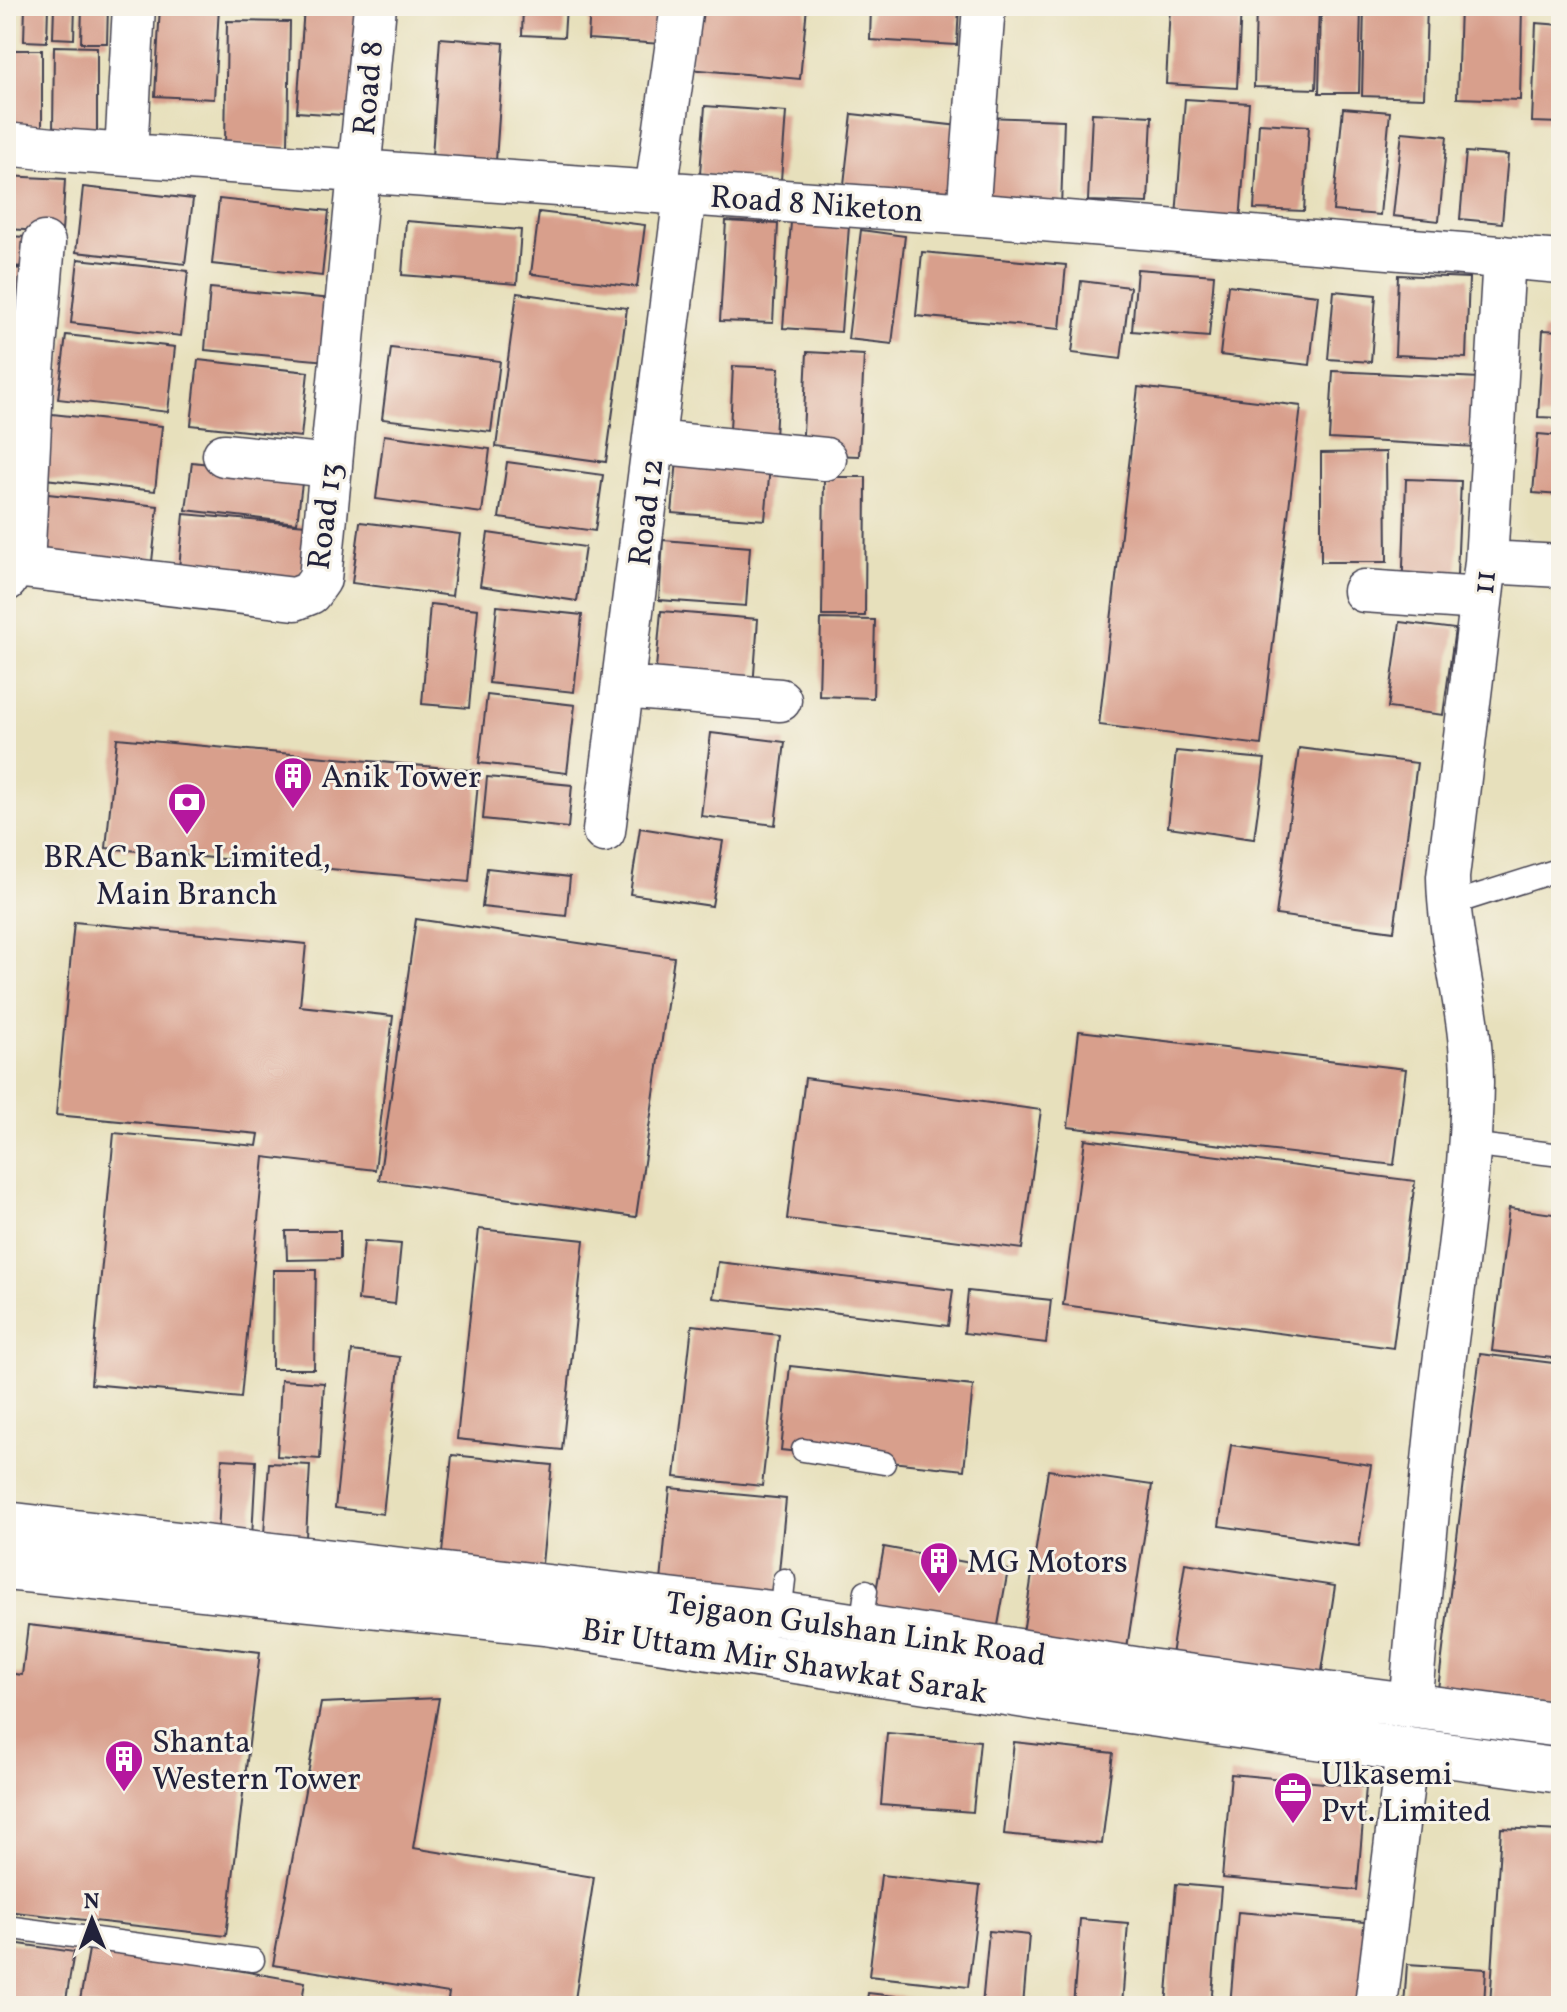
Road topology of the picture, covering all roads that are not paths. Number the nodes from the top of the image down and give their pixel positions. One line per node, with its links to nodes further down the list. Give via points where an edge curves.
1 (134, 6): 6 (street)
2 (375, 6): 7 (street, Road 8)
3 (682, 6): 8 (street, Road 12)
4 (984, 6): 9 (street)
5 (6, 144): 6 (street, Road 8 Niketon)
6 (126, 154): 7 (street, Road 8 Niketon)
7 (359, 171): 8 (street, Road 8 Niketon); 17 (street, Road 13)
8 (671, 193): 9 (street, Road 8 Niketon); 14 (street, Road 12)
9 (968, 214): 11 (street, Road 8 Niketon)
10 (44, 243): 13 (street)
11 (1504, 257): 12 (street, Road 8 Niketon); 20 (street, 11)
12 (1561, 262)
13 (19, 382): 19 (street)
14 (654, 442): 16 (street); 22 (street, Road 12)
15 (224, 455): 17 (street)
16 (825, 459)
17 (331, 466): 19 (street, Road 13, via 320,579 310,593 295,599)
18 (1561, 566): 20 (street)
19 (15, 573)
20 (1483, 581): 21 (street); 26 (street, 11)
21 (1364, 591)
22 (623, 687): 23 (street); 24 (street, Road 12)
23 (780, 700)
24 (604, 831)
25 (1561, 869): 26 (lane)
26 (1448, 905): 27 (street, 11, via 1470,1033)
27 (1468, 1144): 28 (lane); 33 (street, 11)
28 (1561, 1155)
29 (803, 1450): 30 (lane)
30 (884, 1463)
31 (6, 1524): 33 (main road, Tejgaon Gulshan Link Road, via 782,1597 864,1608 1141,1670)
32 (6, 1568): 35 (main road, Bir Uttam Mir Shawkat Sarak, via 545,1623)
33 (1410, 1705): 34 (main road, Tejgaon Gulshan Link Road)
34 (1561, 1725)
35 (1407, 1750): 36 (main road, Bir Uttam Mir Shawkat Sarak); 39 (street)
36 (1561, 1771)
37 (6, 1927): 38 (lane)
38 (253, 1960)
39 (1376, 2006)

